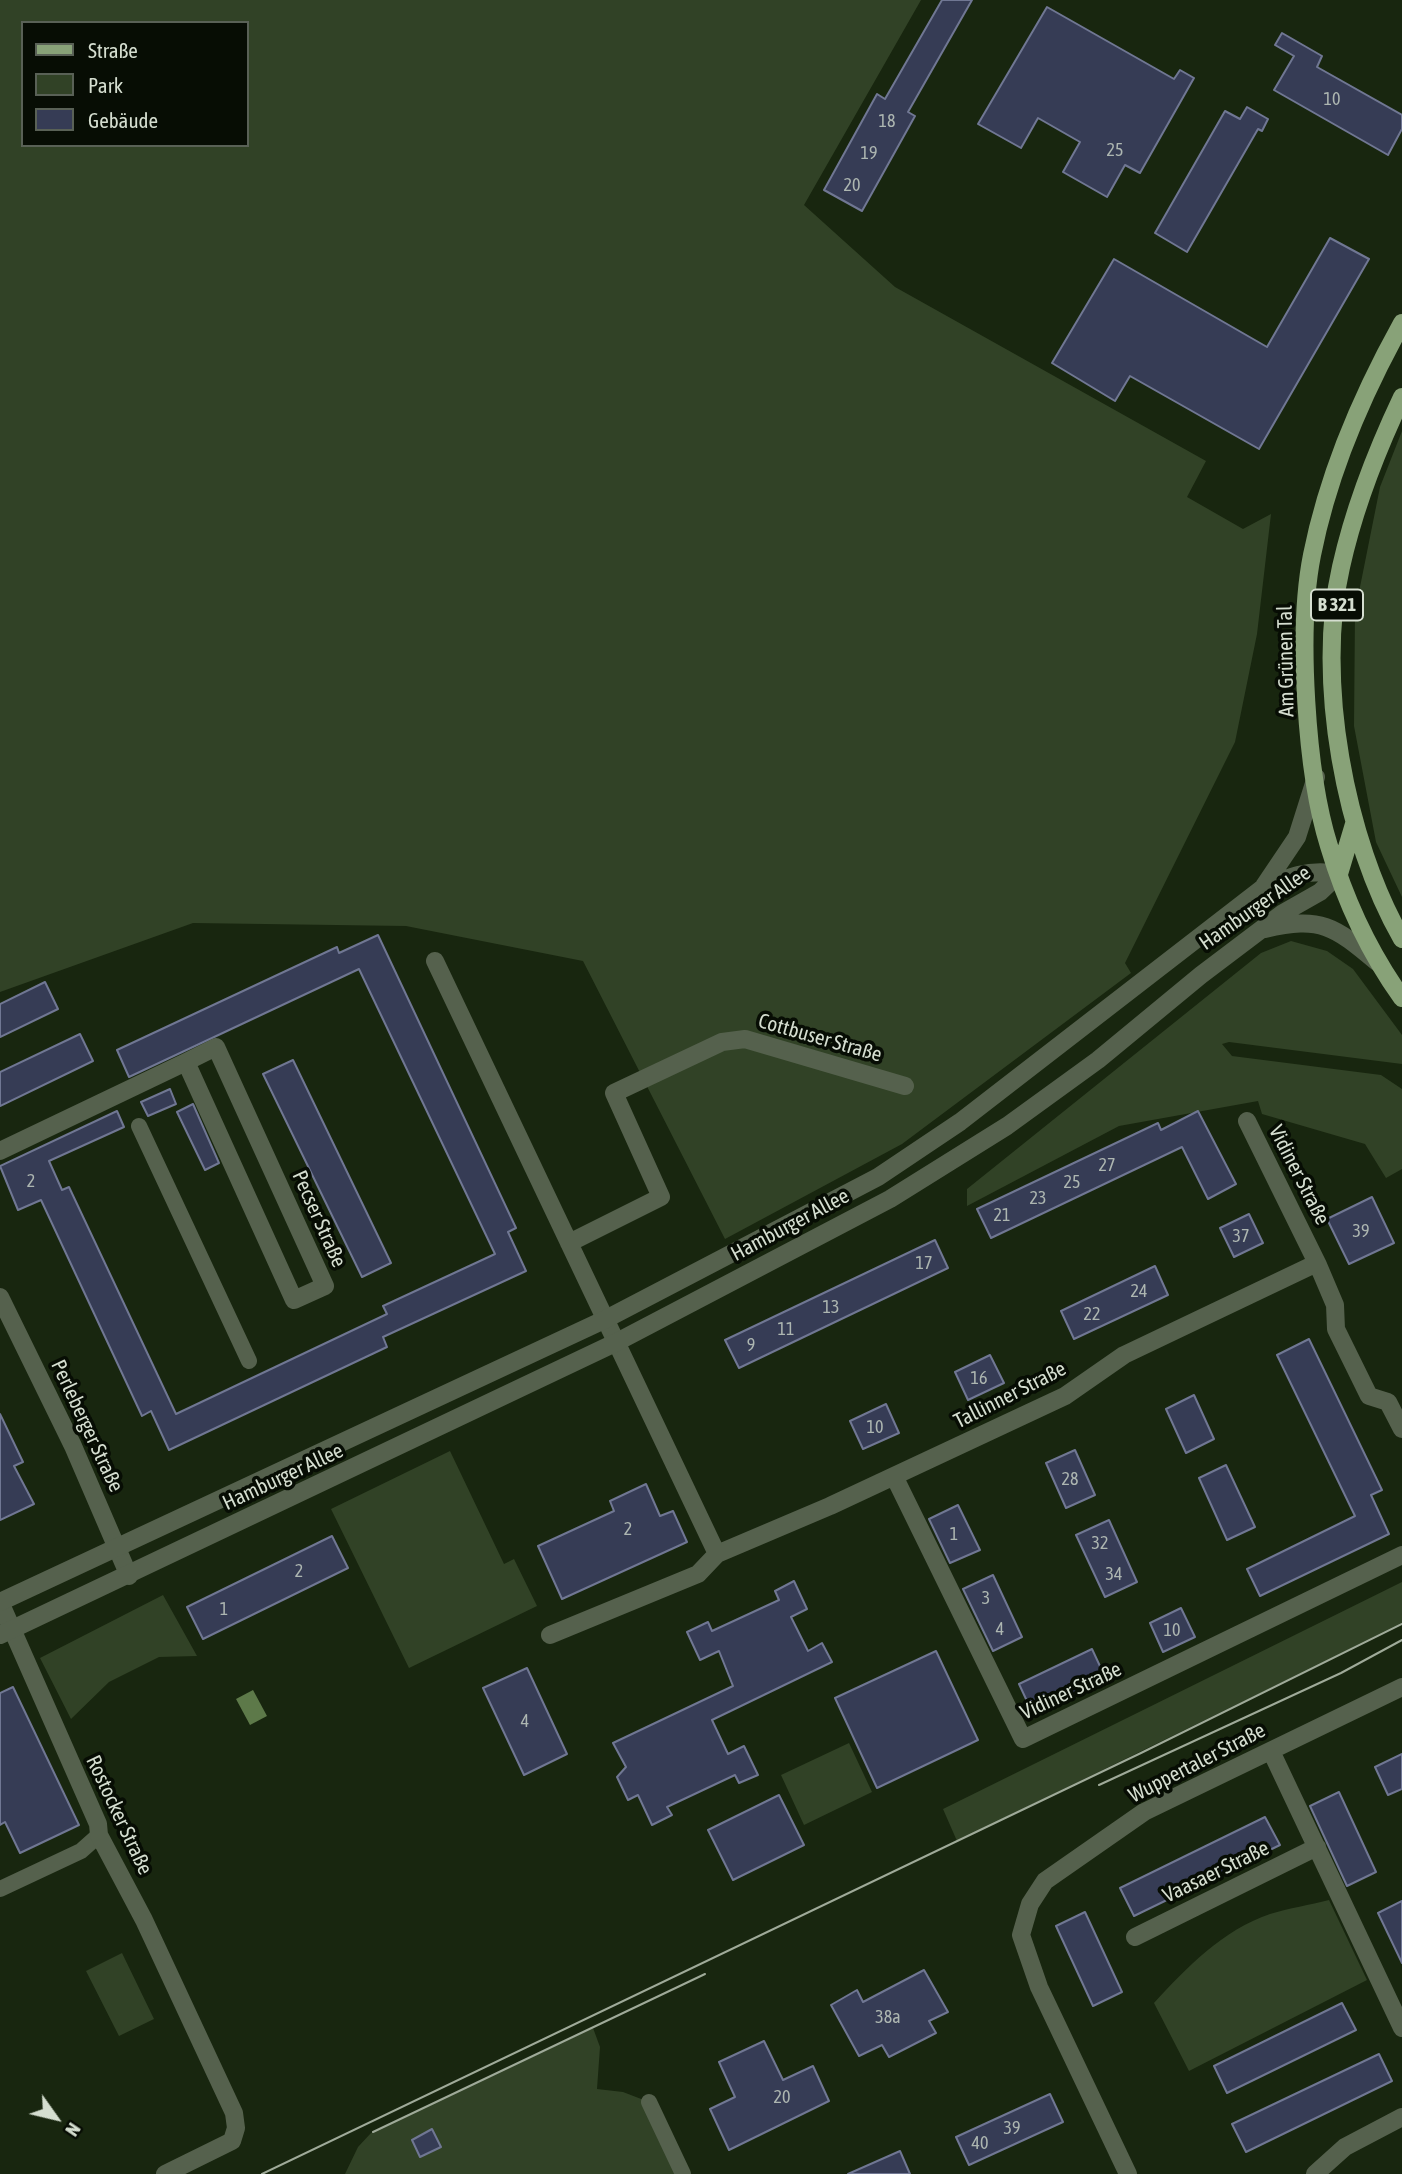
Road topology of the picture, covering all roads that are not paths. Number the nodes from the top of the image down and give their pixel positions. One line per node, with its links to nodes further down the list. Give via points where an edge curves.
1 (1402, 323): 3 (main road, Am Grünen Tal / B 321, via 1329,486 1311,557 1306,685)
2 (1402, 397): 4 (main road, B 321, via 1361,492 1340,570 1333,646 1338,738)
3 (1316, 777): 5 (main road, Am Grünen Tal / B 321, via 1328,844); 6 (street, via 1297,837)
4 (1354, 822): 5 (main road); 7 (main road, B 321)
5 (1339, 874): 6 (street, Hamburger Allee, via 1319,870 1296,873); 7 (main road); 8 (street, Hamburger Allee, via 1320,892); 11 (main road, Am Grünen Tal / B 321)
6 (1260, 890): 21 (street, Hamburger Allee, via 960,1122 878,1177)
7 (1379, 895): 9 (main road, B 321)
8 (1261, 930): 11 (street, via 1301,921 1318,923); 22 (street, Hamburger Allee, via 1007,1126 890,1199)
9 (1402, 939)
10 (435, 961): 18 (street)
11 (1377, 962): 12 (main road, Am Grünen Tal / B 321)
12 (1402, 998)
13 (186, 1062): 13 (street, Pecser Straße, via 294,1300 325,1286 216,1047); 17 (street, Pecser Straße)
14 (905, 1086): 18 (street, Cottbuser Straße, via 745,1039 710,1047 614,1093 661,1197)
15 (1247, 1121): 19 (street, Vidiner Straße)
16 (139, 1126): 23 (street)
17 (0, 1151)
18 (569, 1243): 21 (street)
19 (1317, 1263): 24 (street, Vidiner Straße, via 1335,1305 1336,1329 1369,1396 1388,1402); 25 (street, Tallinner Straße, via 1124,1355 1065,1396)
20 (0, 1297): 26 (street, Perleberger Straße)
21 (606, 1319): 22 (street); 26 (street, Hamburger Allee)
22 (617, 1342): 27 (street); 29 (street, Hamburger Allee)
23 (249, 1361)
24 (1402, 1429)
25 (894, 1476): 27 (street, Tallinner Straße); 28 (street, Vidiner Straße, via 1023,1739)
26 (116, 1546): 29 (street, Perleberger Straße); 30 (street, Hamburger Allee)
27 (717, 1555): 32 (street, Tallinner Straße, via 698,1574)
28 (1402, 1555)
29 (129, 1576): 31 (street, Hamburger Allee)
30 (0, 1602): 31 (street, Rostocker Straße)
31 (6, 1632): 35 (street, Rostocker Straße, via 98,1824)
32 (550, 1634)
33 (1402, 1687): 34 (street, Wuppertaler Straße)
34 (1271, 1751): 36 (street); 44 (street, Wuppertaler Straße, via 1144,1812 1045,1881 1030,1904 1021,1935 1040,1987)
35 (99, 1835): 37 (street, via 81,1851); 42 (street, Rostocker Straße, via 234,2113 232,2141)
36 (1317, 1847): 38 (street, Vaasaer Straße); 39 (street)
37 (0, 1889)
38 (1135, 1937)
39 (1402, 2028)
40 (649, 2102): 43 (street)
41 (1402, 2117): 45 (street, via 1345,2147)
42 (165, 2174)
43 (683, 2174)
44 (1128, 2174)
45 (1315, 2174)

